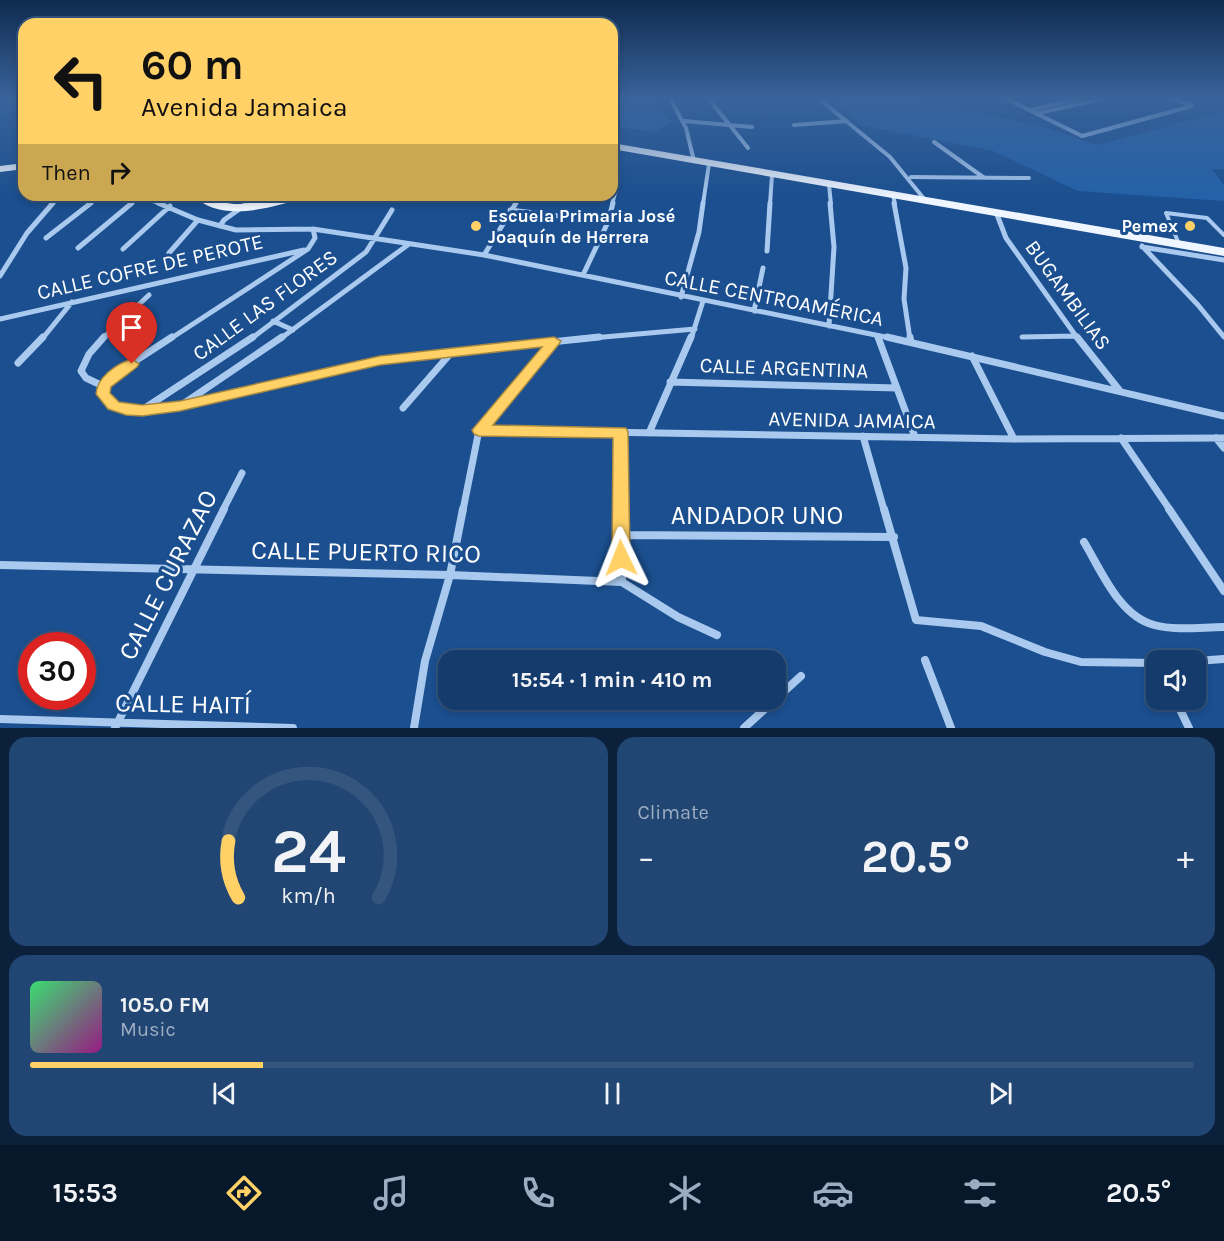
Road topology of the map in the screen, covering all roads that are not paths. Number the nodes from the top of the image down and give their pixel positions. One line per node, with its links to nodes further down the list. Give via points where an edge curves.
1 (688, 132): 9 (street)
2 (736, 132): 8 (street)
3 (861, 132): 14 (street)
4 (1074, 132): 5 (street, via 1082,136)
5 (1097, 132)
6 (934, 142): 15 (street)
7 (618, 147): 9 (main road)
8 (748, 148)
9 (694, 161): 10 (main road)
10 (709, 164): 13 (main road); 55 (street, via 699,232)
11 (18, 167): 12 (main road)
12 (0, 169)
13 (772, 175): 17 (main road); 46 (street)
14 (911, 177): 15 (street); 19 (street)
15 (984, 177): 16 (street)
16 (1029, 178)
17 (829, 185): 18 (main road); 63 (street, via 834,247)
18 (893, 195): 19 (main road); 71 (street, via 906,268 904,299)
19 (925, 200): 33 (main road)
20 (54, 201): 53 (street, via 20,241)
21 (93, 201): 39 (street)
22 (130, 201): 43 (street)
23 (152, 201): 29 (street, CALLE CENTROAMÉRICA)
24 (208, 201): 30 (main road)
25 (251, 201): 30 (street)
26 (274, 201): 30 (main road)
27 (517, 201): 32 (street)
28 (612, 201): 35 (street)
29 (170, 206): 34 (street, CALLE CENTROAMÉRICA); 44 (street)
30 (244, 207): 36 (street)
31 (392, 210): 40 (street, CALLE LAS FLORES)
32 (510, 210): 35 (street); 49 (street)
33 (996, 212): 42 (main road); 67 (street, BUGAMBILIAS, via 1006,238)
34 (198, 220): 36 (street, CALLE CENTROAMÉRICA); 47 (street)
35 (608, 222): 52 (street)
36 (220, 226): 37 (street, CALLE CENTROAMÉRICA, via 236,230)
37 (313, 229): 40 (street, CALLE CENTROAMÉRICA); 45 (street, via 315,238)
38 (1224, 236): 42 (lane, via 1208,218 1166,213)
39 (46, 238)
40 (375, 240): 41 (street, CALLE CENTROAMÉRICA); 61 (street, CALLE LAS FLORES, via 366,252)
41 (409, 244): 49 (street, CALLE CENTROAMÉRICA); 65 (street, CALLE LAS FLORES)
42 (1179, 244): 48 (main road)
43 (78, 248)
44 (123, 249)
45 (308, 249): 56 (street, CALLE COFRE DE PEROTE); 76 (street, via 112,376)
46 (767, 250)
47 (169, 252)
48 (1224, 252)
49 (484, 255): 52 (street, CALLE CENTROAMÉRICA)
50 (1224, 260): 69 (street, via 1142,246)
51 (763, 268): 58 (street)
52 (583, 275): 55 (street, CALLE CENTROAMÉRICA)
53 (0, 276)
54 (149, 295): 76 (street, via 104,336 82,364 83,376)
55 (681, 297): 57 (street, CALLE CENTROAMÉRICA)
56 (72, 301): 59 (street, CALLE COFRE DE PEROTE); 74 (street)
57 (703, 301): 58 (street, CALLE CENTROAMÉRICA); 64 (street)
58 (754, 311): 63 (street, CALLE CENTROAMÉRICA)
59 (10, 316): 60 (street, CALLE COFRE DE PEROTE); 62 (street)
60 (0, 318)
61 (273, 321): 65 (street); 81 (street, CALLE LAS FLORES)
62 (0, 325)
63 (829, 326): 66 (street, CALLE CENTROAMÉRICA)
64 (695, 329): 70 (street); 75 (street)
65 (292, 330): 79 (street, CALLE LAS FLORES)
66 (878, 336): 71 (street, CALLE CENTROAMÉRICA); 77 (street)
67 (1076, 336): 68 (street); 78 (street, BUGAMBILIAS)
68 (1022, 337)
69 (1224, 337)
70 (554, 341): 72 (street); 83 (street)
71 (911, 342): 73 (street, CALLE CENTROAMÉRICA)
72 (450, 353): 79 (street, via 380,360); 80 (street)
73 (972, 356): 78 (street, CALLE CENTROAMÉRICA); 90 (street)
74 (18, 363)
75 (670, 382): 77 (street, CALLE ARGENTINA); 85 (street)
76 (104, 386): 81 (street, via 103,394 113,406)
77 (897, 388): 87 (street)
78 (1120, 392): 82 (street, CALLE CENTROAMÉRICA)
79 (180, 406): 81 (street)
80 (403, 408)
81 (142, 410)
82 (1224, 416)
83 (479, 430): 84 (street, AVENIDA JAMAICA); 98 (street)
84 (621, 432): 85 (street, AVENIDA JAMAICA); 93 (street)
85 (649, 433): 86 (street, AVENIDA JAMAICA)
86 (863, 436): 87 (street, AVENIDA JAMAICA); 94 (street)
87 (915, 437): 90 (street, AVENIDA JAMAICA)
88 (1121, 438): 89 (street, AVENIDA JAMAICA); 90 (street, AVENIDA JAMAICA); 100 (street)
89 (1220, 438): 91 (street)
90 (1014, 439)
91 (1224, 448)
92 (242, 473): 97 (street, CALLE CURAZAO)
93 (620, 535): 94 (street, ANDADOR UNO); 99 (street)
94 (894, 537): 106 (street, via 915,620 981,626 1081,662)
95 (1084, 542): 101 (street, via 1123,604 1136,617 1153,625)
96 (0, 565): 97 (street, CALLE PUERTO RICO)
97 (194, 568): 98 (street, CALLE PUERTO RICO); 110 (street, CALLE CURAZAO)
98 (450, 575): 99 (street, CALLE PUERTO RICO); 112 (street, via 425,661)
99 (622, 582): 102 (street, CALLE PUERTO RICO, via 678,617)
100 (1224, 591)
101 (1224, 627)
102 (717, 635)
103 (1224, 659): 105 (street)
104 (926, 660): 114 (street)
105 (1206, 660)
106 (1146, 663)
107 (801, 676): 113 (street)
108 (1181, 710): 115 (street)
109 (0, 719): 110 (street, CALLE HAITÍ)
110 (116, 725): 111 (street, CALLE HAITÍ)
111 (293, 728)
112 (414, 728)
113 (744, 728)
114 (951, 728)
115 (1190, 728)

